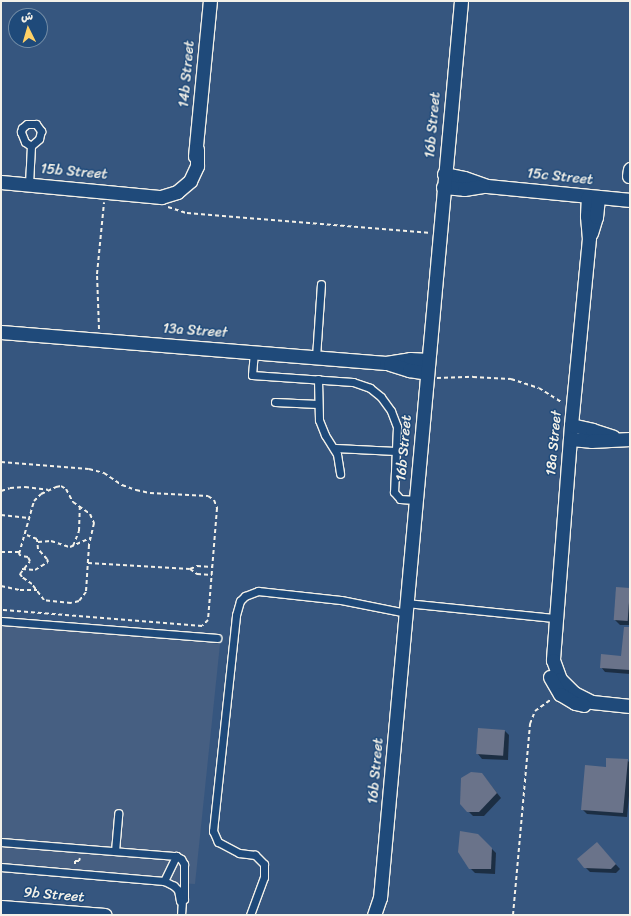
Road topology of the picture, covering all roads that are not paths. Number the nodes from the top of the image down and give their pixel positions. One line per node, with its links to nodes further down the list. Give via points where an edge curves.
1 (210, 1): 7 (street, 14b Street, via 197,166 190,181)
2 (461, 1): 4 (street, 16b Street)
3 (31, 146): 6 (lane)
4 (444, 181): 8 (street, 15c Street, via 464,178 487,186); 14 (street, 16b Street)
5 (1, 182): 6 (street, 15b Street)
6 (29, 184): 7 (street, 15b Street, via 144,194)
7 (181, 184)
8 (593, 196): 9 (street, 15c Street); 18 (street, 18a Street, via 596,217 589,238)
9 (630, 200)
10 (321, 284): 13 (lane)
11 (1, 332): 12 (street, 13a Street)
12 (254, 352): 13 (street, 13a Street); 15 (lane, via 252,375)
13 (316, 357): 14 (street, 13a Street, via 386,363 410,359)
14 (427, 370): 25 (street, 16b Street)
15 (318, 379): 17 (lane); 23 (lane, via 359,383 370,388 381,398 395,419)
16 (274, 402): 17 (lane)
17 (318, 404): 22 (lane, via 321,427)
18 (571, 425): 19 (street); 20 (street, 18a Street)
19 (617, 438): 20 (street, via 592,441); 21 (street)
20 (570, 439): 27 (street, 18a Street)
21 (630, 439)
22 (334, 448): 23 (lane); 24 (lane)
23 (397, 451): 25 (lane, via 394,492 400,499)
24 (340, 474)
25 (415, 500): 26 (street, 16b Street)
26 (406, 608): 27 (lane); 37 (street, 16b Street); 42 (lane, via 258,591 240,601 236,615 213,831 218,842 239,853 255,855 264,864 264,877)
27 (555, 618): 30 (street, 18a Street, via 552,650 555,670 563,691 575,703)
28 (1, 622): 29 (lane)
29 (217, 638)
30 (630, 706)
31 (118, 813): 33 (lane)
32 (1, 842): 33 (lane)
33 (115, 851): 34 (lane)
34 (176, 856): 36 (lane); 38 (lane, via 181,859 184,867)
35 (1, 867): 36 (lane)
36 (164, 881): 38 (lane, via 174,886)
37 (380, 898): 43 (street, 16b Street); 44 (street, 16b Street)
38 (182, 901): 41 (lane)
39 (1, 906): 40 (street, 9b Street)
40 (105, 915)
41 (181, 915)
42 (250, 915)
43 (374, 915)
44 (384, 915)

